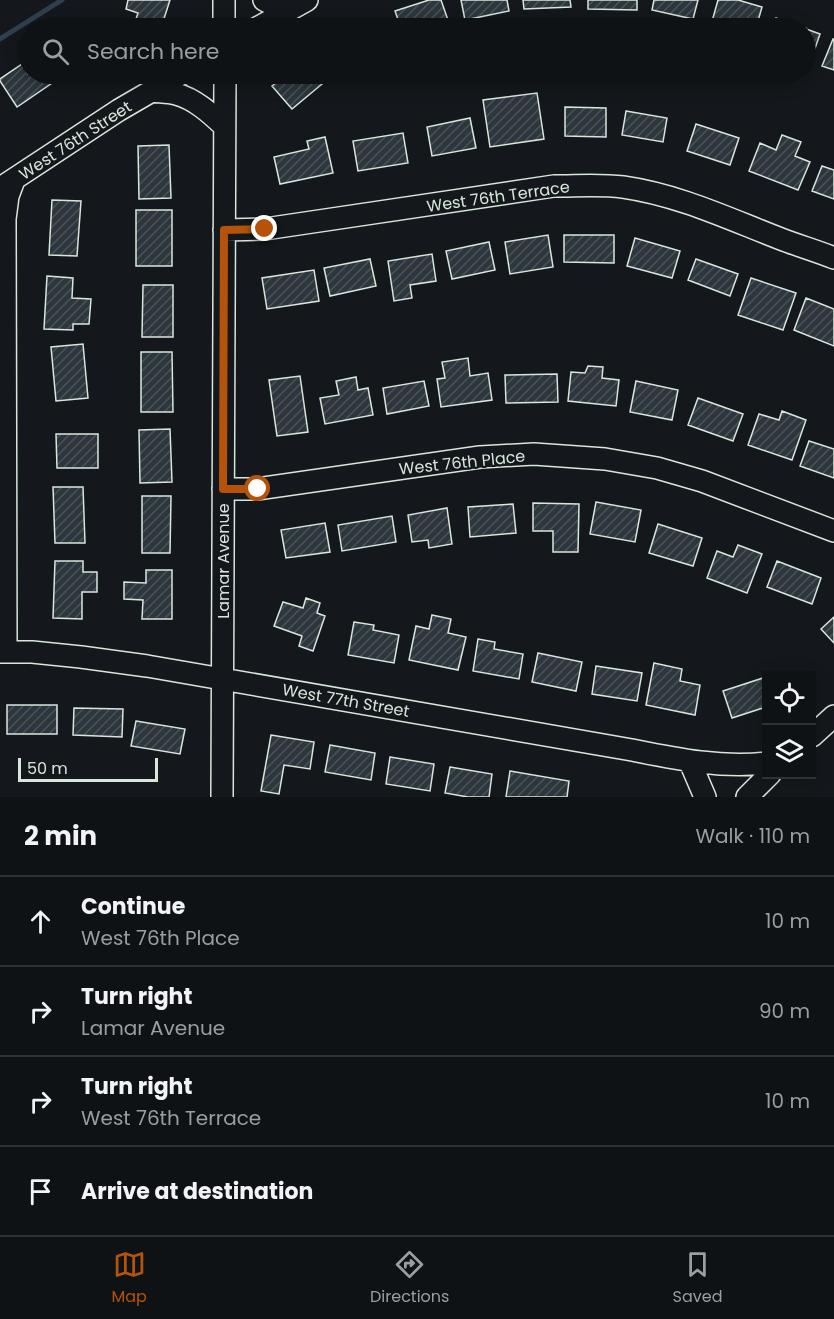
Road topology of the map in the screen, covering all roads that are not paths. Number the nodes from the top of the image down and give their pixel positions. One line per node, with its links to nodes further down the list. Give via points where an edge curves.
1 (224, 0): 4 (street)
2 (264, 0): 3 (street)
3 (302, 3): 5 (street)
4 (224, 18)
5 (275, 18)
6 (164, 84): 8 (street, West 76th Street)
7 (225, 84): 9 (street, Lamar Avenue)
8 (152, 91): 9 (street, via 177,94 204,108); 10 (street, West 76th Street)
9 (224, 126): 11 (street, Lamar Avenue)
10 (7, 184): 12 (street)
11 (224, 230): 13 (street, West 76th Terrace, via 265,229 554,186 602,185 684,201); 14 (street, Lamar Avenue)
12 (3, 258): 16 (street)
13 (834, 258)
14 (223, 489): 15 (street, West 76th Place, via 258,489 480,457 534,454 605,459 657,468); 17 (street, Lamar Avenue)
15 (834, 531)
16 (3, 652): 17 (street, West 77th Street, via 81,657)
17 (223, 680): 20 (street, West 77th Street); 23 (street, Lamar Avenue)
18 (834, 716): 19 (street)
19 (816, 732)
20 (690, 762): 21 (street, West 77th Street); 24 (street)
21 (762, 763)
22 (765, 779): 25 (street)
23 (222, 797)
24 (705, 797)
25 (747, 797)

